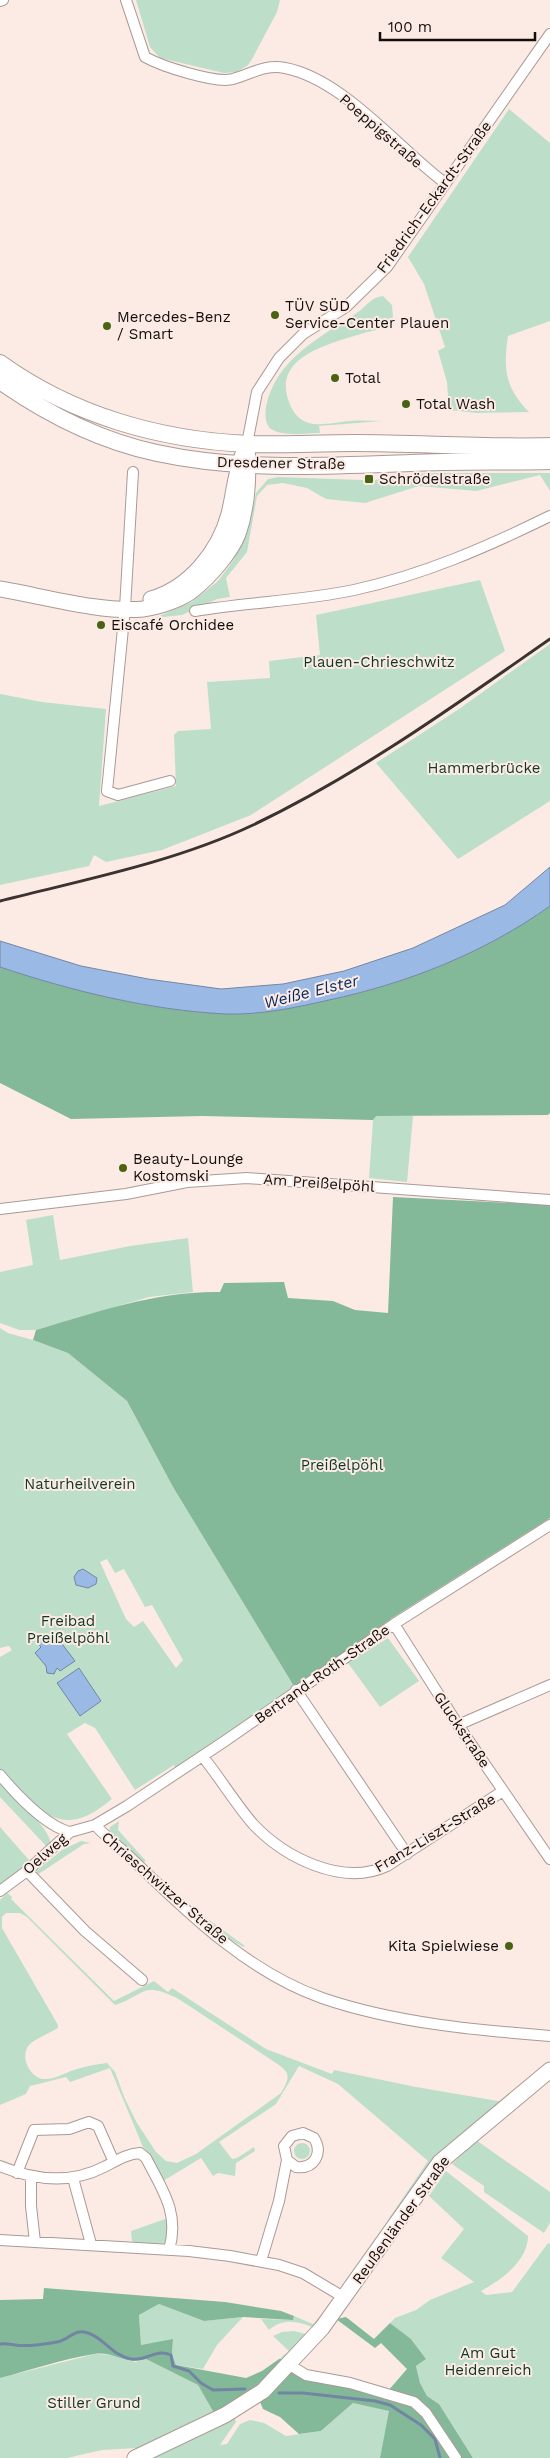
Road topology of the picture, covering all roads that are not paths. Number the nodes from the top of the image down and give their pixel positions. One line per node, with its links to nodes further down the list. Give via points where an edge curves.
1 (126, 0): 3 (street, Poeppigstraße, via 139,44 150,60 221,80 266,67 284,67 298,72 341,95)
2 (550, 34): 3 (street, Friedrich-Eckardt-Straße)
3 (445, 183): 6 (street, Friedrich-Eckardt-Straße, via 387,267 346,306 303,334 279,358 257,392)
4 (0, 363): 6 (main road, via 57,397 113,421 149,432)
5 (0, 381): 9 (main road, Dresdener Straße, via 52,413 101,436 157,453)
6 (247, 444): 7 (main road); 9 (street)
7 (550, 446)
8 (550, 461): 9 (main road, Dresdener Straße)
9 (243, 465): 13 (street, via 247,490 238,535 226,554 192,591 143,609)
10 (133, 472): 13 (street)
11 (550, 516): 14 (street, via 425,572 354,590)
12 (0, 589): 13 (street, via 107,608)
13 (124, 608): 15 (street, via 107,791 118,795)
14 (195, 611)
15 (170, 781)
16 (550, 1200): 17 (street, Am Preißelpöhl, via 247,1178 187,1182 126,1194)
17 (0, 1209)
18 (550, 1525): 19 (street, Bertrand-Roth-Straße)
19 (394, 1624): 21 (street, Bertrand-Roth-Straße); 22 (street, Gluckstraße)
20 (550, 1685): 22 (street)
21 (296, 1690): 23 (street, Bertrand-Roth-Straße); 28 (street)
22 (458, 1725): 25 (street, Gluckstraße)
23 (203, 1757): 26 (street, Bertrand-Roth-Straße); 28 (street, Franz-Liszt-Straße, via 253,1824 288,1852 324,1868 359,1874 374,1872)
24 (0, 1775): 27 (street, via 47,1821 60,1830)
25 (503, 1790): 28 (street, Franz-Liszt-Straße); 29 (street, Gluckstraße)
26 (95, 1825): 27 (street, Oelweg); 33 (street, Chrieschwitzer Straße, via 210,1932 272,1974 322,1998 431,2023)
27 (70, 1832): 30 (street, Oelweg)
28 (407, 1854)
29 (549, 1857)
30 (27, 1871): 31 (street, Oelweg); 32 (street, via 85,1931)
31 (0, 1891)
32 (142, 1980)
33 (550, 2036)
34 (550, 2070): 46 (street, Reußenländer Straße, via 440,2162)
35 (113, 2160): 38 (street, via 98,2126 89,2122 69,2129 34,2130); 40 (street, via 104,2167); 44 (street, via 137,2153 146,2158 169,2203 174,2223)
36 (288, 2160): 45 (street)
37 (0, 2166): 38 (street)
38 (17, 2173): 39 (street)
39 (31, 2176): 40 (street); 42 (street)
40 (73, 2178): 43 (street)
41 (0, 2240): 42 (street)
42 (36, 2242): 43 (street)
43 (91, 2244): 44 (street)
44 (170, 2250): 45 (street)
45 (261, 2261): 46 (street, via 303,2273)
46 (345, 2298): 47 (street, Reußenländer Straße)
47 (288, 2364): 48 (street, Reußenländer Straße, via 263,2391 242,2406); 49 (street, via 306,2375 350,2383 414,2402 426,2413)
48 (135, 2458)
49 (456, 2458)

